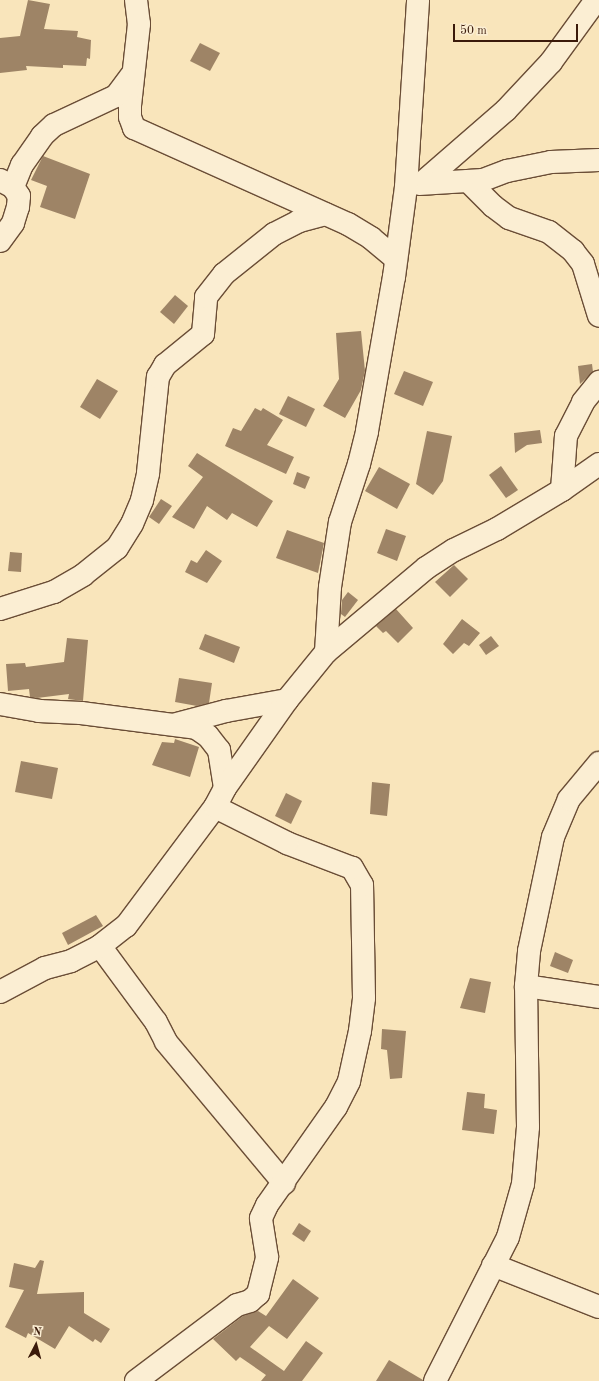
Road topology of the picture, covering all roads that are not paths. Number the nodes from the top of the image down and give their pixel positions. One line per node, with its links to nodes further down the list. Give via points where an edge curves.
1 (136, 0): 4 (street, via 140,24)
2 (418, 0): 8 (street)
3 (596, 0): 8 (street, via 551,62 506,110)
4 (132, 75): 7 (street, via 116,96 54,125 42,136); 9 (street, via 130,117 134,128)
5 (599, 160): 6 (street, via 534,164 483,180)
6 (468, 181): 8 (street); 12 (street, via 508,218 549,232 573,251 583,264)
7 (7, 183): 10 (street, via 18,196 18,207 13,223)
8 (414, 185): 11 (street)
9 (325, 214): 11 (street, via 370,238); 16 (street, via 299,221 274,234 224,274 206,297 202,334 165,365 158,377 148,473 142,500 132,524 117,548 83,575 54,592)
10 (0, 241)
11 (395, 258): 17 (street, via 367,431 340,522 330,587)
12 (599, 316)
13 (599, 382): 15 (street, via 583,402 566,436)
14 (597, 469): 15 (street)
15 (562, 490): 17 (street, via 437,561)
16 (0, 609)
17 (326, 652): 18 (street)
18 (287, 700): 20 (street, via 226,711); 22 (street)
19 (0, 704): 20 (street, via 39,711)
20 (177, 724): 22 (street, via 196,728 208,736 219,750)
21 (596, 772): 25 (street, via 570,799 553,836 529,951)
22 (225, 788): 23 (street)
23 (215, 807): 24 (street, via 126,926); 28 (street, via 287,843 352,868 362,885 364,998 356,1056 349,1081 336,1107)
24 (100, 946): 26 (street, via 71,961 45,968 20,979); 28 (street, via 156,1022 170,1047)
25 (526, 986): 27 (street); 29 (street, via 528,1127 523,1184 508,1236)
26 (0, 992)
27 (599, 997)
28 (284, 1184): 31 (street, via 267,1205 261,1218 267,1257 258,1294 250,1301 237,1305)
29 (494, 1265): 30 (street); 32 (street)
30 (599, 1307)
31 (136, 1381)
32 (435, 1381)

